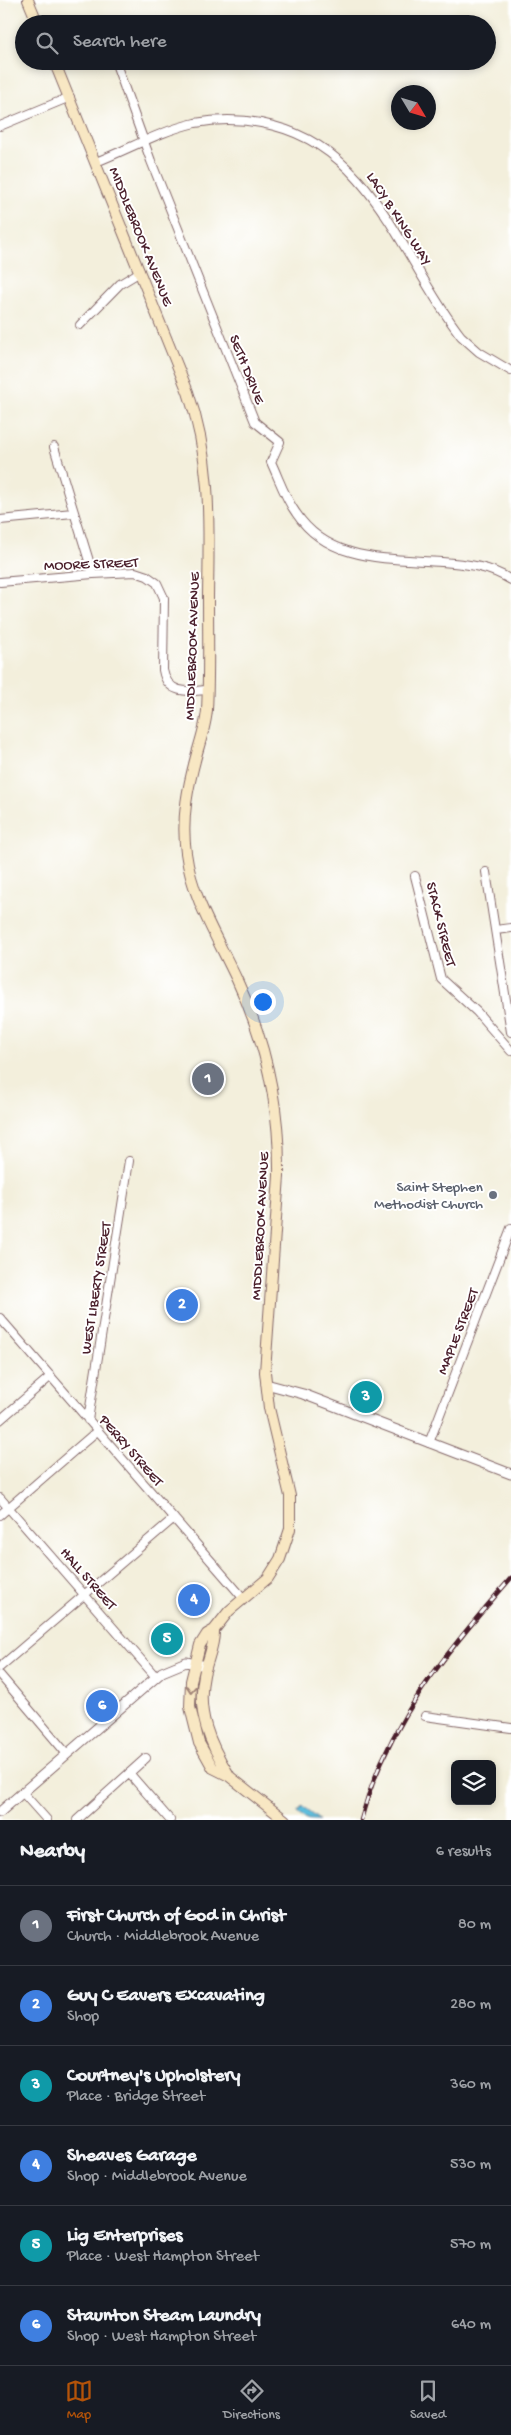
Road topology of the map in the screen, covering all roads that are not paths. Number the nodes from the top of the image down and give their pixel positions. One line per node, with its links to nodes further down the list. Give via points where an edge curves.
1 (28, 0): 2 (main road)
2 (34, 15)
3 (58, 70): 5 (main road, MIDDLEBROOK AVENUE)
4 (118, 70): 7 (street, SETH DRIVE)
5 (70, 97): 6 (street); 8 (main road, MIDDLEBROOK AVENUE)
6 (0, 126)
7 (143, 141): 8 (street, LACY B KING WAY); 11 (street, LACY B KING WAY, via 196,123 239,119 282,128 321,146 344,163 370,193 461,336); 16 (street, SETH DRIVE, via 255,422 280,442 271,462 285,495 305,526 328,544 355,555 470,564 496,571)
8 (96, 162): 9 (main road, MIDDLEBROOK AVENUE)
9 (140, 272): 10 (street, via 120,284); 18 (main road, MIDDLEBROOK AVENUE, via 191,400 205,455 210,518)
10 (80, 325)
11 (511, 371)
12 (54, 446): 13 (street)
13 (73, 513): 14 (street); 15 (street)
14 (0, 520)
15 (93, 574): 17 (street, MOORE STREET); 18 (street, MOORE STREET, via 136,572 156,583 164,598 165,678 182,692)
16 (511, 580)
17 (0, 582)
18 (206, 690): 30 (main road, MIDDLEBROOK AVENUE, via 205,722 186,799 185,844 194,888 249,1008 273,1094 279,1176 270,1272)
19 (486, 872): 22 (street)
20 (416, 876): 25 (street, STACK STREET, via 441,979)
21 (511, 928): 22 (street)
22 (496, 930): 23 (street)
23 (508, 994): 24 (street)
24 (511, 1032)
25 (511, 1051)
26 (129, 1161): 32 (street, WEST LIBERTY STREET)
27 (511, 1228): 34 (street, MAPLE STREET)
28 (0, 1318): 29 (street, PERRY STREET)
29 (51, 1376): 31 (street); 32 (street, PERRY STREET)
30 (266, 1384): 34 (street, via 303,1394); 41 (main road, MIDDLEBROOK AVENUE, via 290,1496 290,1523 276,1566 261,1586)
31 (0, 1420)
32 (88, 1420): 33 (street, PERRY STREET)
33 (98, 1431): 37 (street); 39 (street, PERRY STREET)
34 (430, 1443): 35 (street)
35 (511, 1474)
36 (0, 1498): 37 (street, HALL STREET)
37 (8, 1508): 38 (street); 40 (street, HALL STREET)
38 (0, 1515)
39 (174, 1518): 40 (street); 41 (street, PERRY STREET)
40 (84, 1594): 45 (street); 47 (street, HALL STREET)
41 (244, 1599): 42 (main road, MIDDLEBROOK AVENUE)
42 (214, 1630): 43 (main road, MIDDLEBROOK AVENUE, via 203,1640); 44 (main road, MIDDLEBROOK AVENUE)
43 (195, 1663): 44 (street); 47 (street, via 179,1664); 53 (main road, MIDDLEBROOK AVENUE, one-way to 53, via 190,1706 196,1737 213,1768)
44 (206, 1666): 53 (main road, MIDDLEBROOK AVENUE, via 202,1701 204,1724 212,1747)
45 (0, 1667)
46 (0, 1676): 50 (street)
47 (156, 1677): 50 (street)
48 (425, 1716): 49 (street)
49 (511, 1728)
50 (67, 1754): 54 (street)
51 (146, 1758): 52 (street)
52 (129, 1773): 57 (street); 58 (street)
53 (229, 1776): 59 (main road, MIDDLEBROOK AVENUE)
54 (23, 1793): 55 (street); 56 (street)
55 (0, 1812)
56 (47, 1820)
57 (76, 1820)
58 (170, 1820)
59 (285, 1820)

